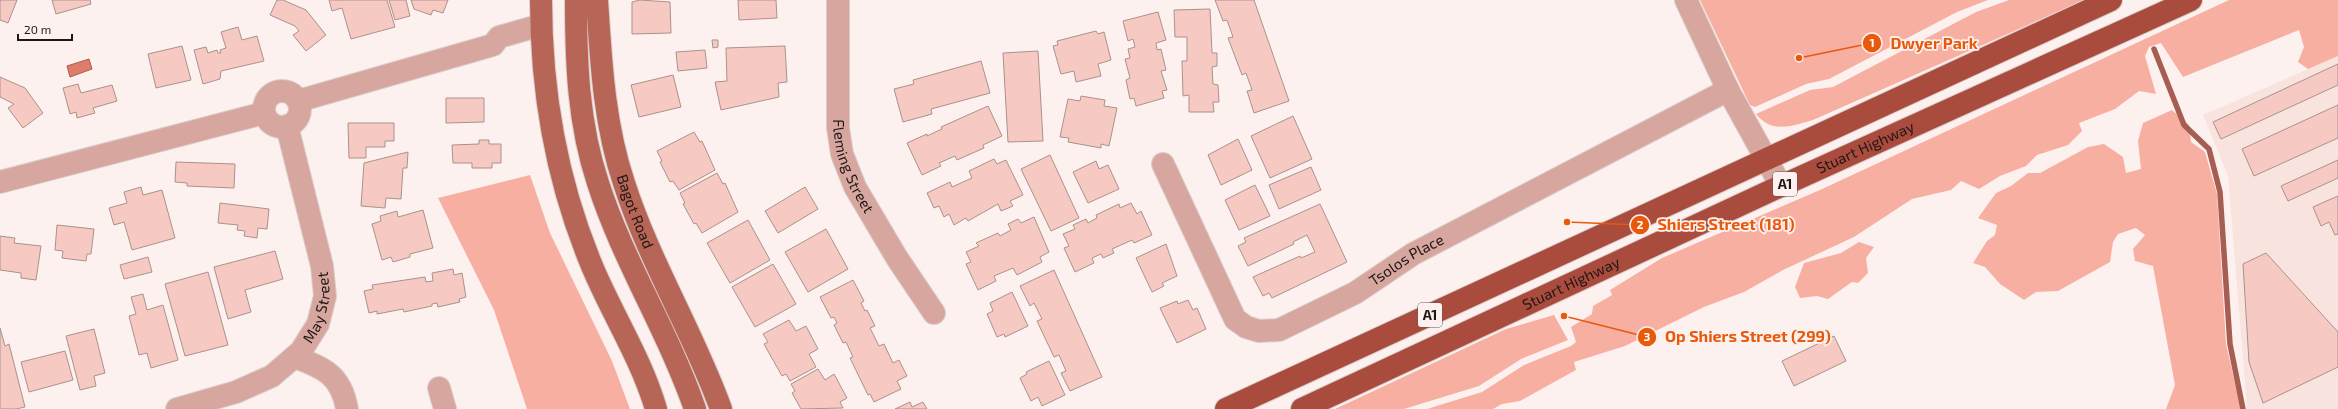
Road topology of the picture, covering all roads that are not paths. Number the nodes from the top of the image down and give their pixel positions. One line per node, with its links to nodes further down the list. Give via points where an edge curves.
1 (541, 0): 8 (main road)
2 (576, 0): 27 (main road, Bagot Road, via 579,88 586,141 608,212 667,338)
3 (597, 0): 17 (main road, Bagot Road, via 602,76 614,147 637,220)
4 (838, 0): 18 (street, Fleming Street, via 838,121 842,154 855,187 897,258)
5 (1686, 0): 9 (street)
6 (2111, 0): 13 (highway, Stuart Highway / A1)
7 (2191, 0): 16 (highway, Stuart Highway / A1)
8 (541, 25): 10 (street, via 499,37 493,45); 20 (main road, via 548,113 567,199 593,267)
9 (1728, 90): 13 (street); 14 (street, Tsolos Place, via 1420,250 1355,293 1279,330 1258,331 1246,327 1235,318)
10 (298, 101): 11 (street, via 292,93 274,92 266,101); 12 (street, via 300,115 293,124)
11 (264, 113): 12 (street, via 276,126); 15 (street)
12 (287, 126): 19 (street, May Street, via 319,250 325,296 318,324 311,338)
13 (1767, 160): 16 (street); 30 (highway, Stuart Highway / A1)
14 (1163, 164)
15 (0, 182)
16 (1781, 186): 31 (highway, Stuart Highway / A1)
17 (673, 300): 28 (main road, Bagot Road); 29 (main road, via 700,348)
18 (934, 313)
19 (295, 357): 22 (street, May Street, via 272,376 257,384); 23 (street, via 330,373 344,395)
20 (640, 363): 25 (main road); 26 (main road, via 660,389)
21 (439, 388): 24 (street)
22 (177, 409)
23 (347, 409)
24 (445, 409)
25 (656, 409)
26 (667, 409)
27 (695, 409)
28 (721, 409)
29 (727, 409)
30 (1226, 409)
31 (1302, 409)

